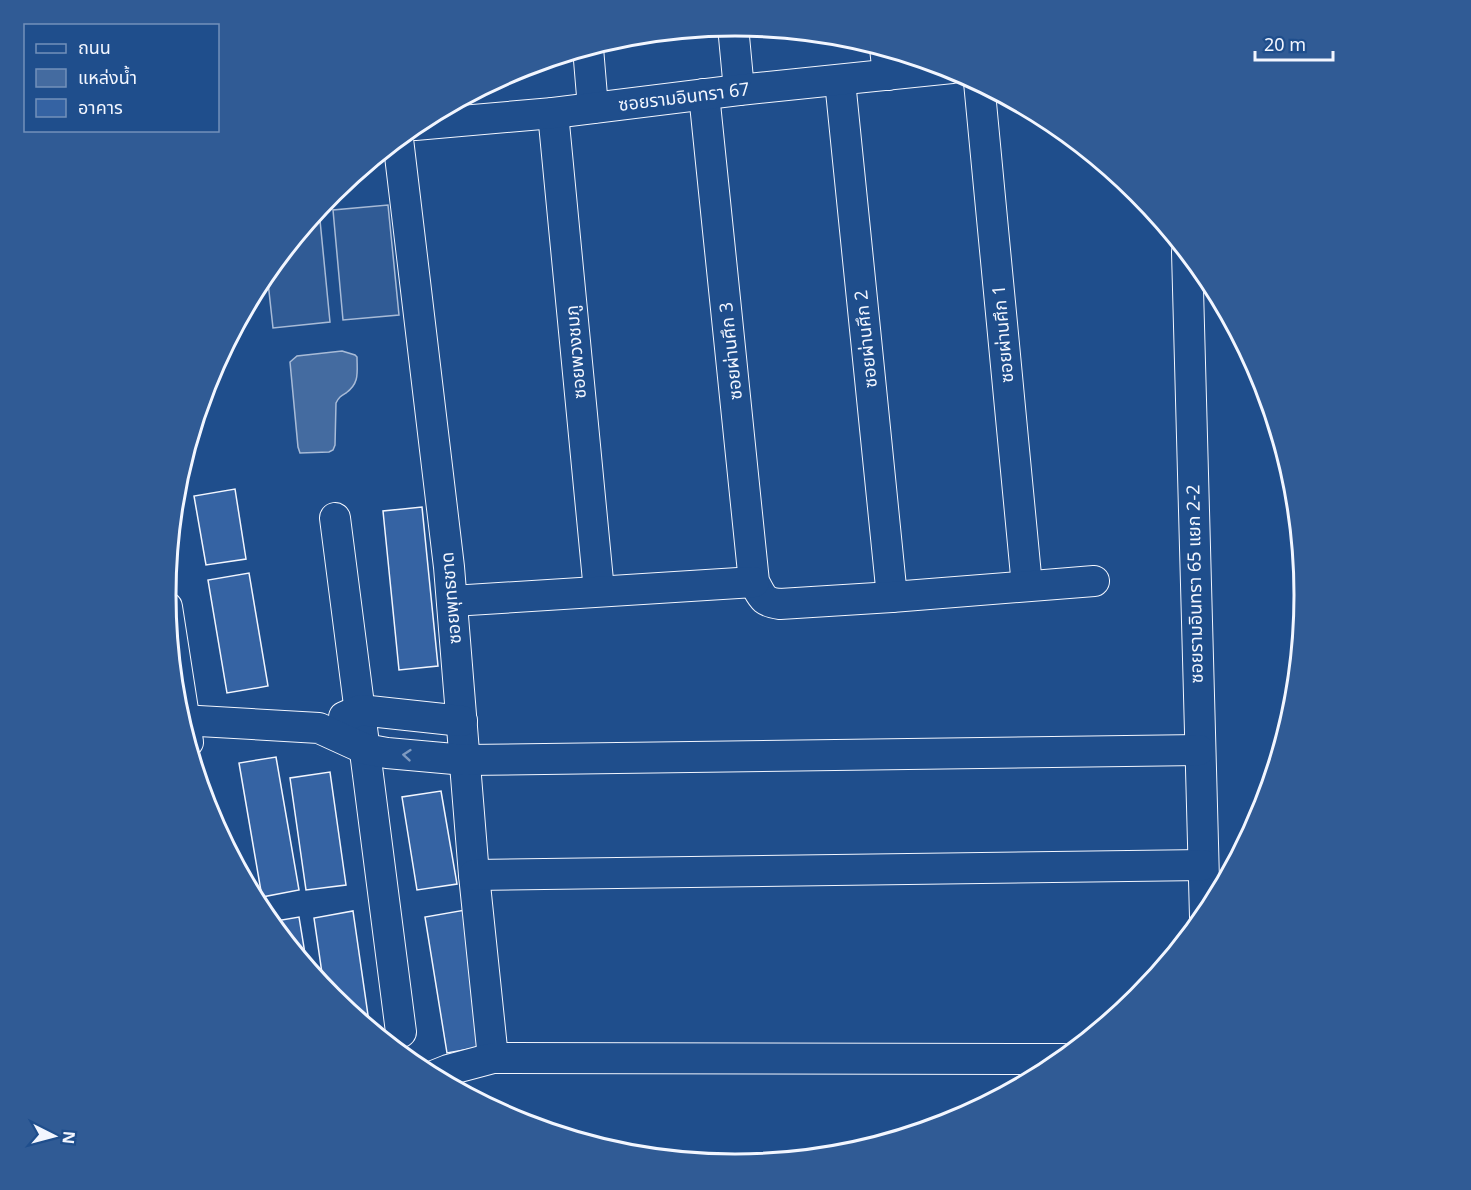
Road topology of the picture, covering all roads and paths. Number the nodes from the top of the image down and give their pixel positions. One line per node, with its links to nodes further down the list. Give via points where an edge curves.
1 (734, 36): 6 (street)
2 (589, 56): 9 (street)
3 (886, 62): 4 (street, ซอยรามอินทรา 67); 5 (street, ซอยรามอินทรา 67)
4 (909, 64)
5 (840, 81): 6 (street, ซอยรามอินทรา 67); 19 (street, ซอยผ่านศึก 2)
6 (739, 90): 8 (street, ซอยรามอินทรา 67)
7 (980, 93): 16 (street, ซอยผ่านศึก 1)
8 (704, 94): 9 (street, ซอยรามอินทรา 67); 18 (street, ซอยผ่านศึก 3)
9 (593, 108): 10 (street, ซอยรามอินทรา 67)
10 (553, 113): 11 (street, ซอยรามอินทรา 67); 17 (street, ซอยพวงชมภู)
11 (450, 115)
12 (399, 149): 20 (street, ซอยพุทธชาด)
13 (1201, 286): 26 (street, ซอยรามอินทรา 65 แยก 2-2)
14 (335, 518): 21 (street)
15 (1094, 580): 16 (street)
16 (1027, 586): 19 (street)
17 (598, 591): 18 (street); 20 (street)
18 (762, 592): 19 (street, via 780,604)
19 (892, 597)
20 (452, 601): 22 (street, ซอยพุทธชาด)
21 (360, 710): 22 (street); 24 (street); 25 (street)
22 (462, 721): 27 (street, ซอยพุทธชาด)
23 (193, 727): 24 (street)
24 (319, 728): 25 (street)
25 (365, 749): 27 (street, one-way to 25); 31 (street)
26 (1199, 750): 27 (street); 28 (street, ซอยรามอินทรา 65 แยก 2-2)
27 (465, 760): 29 (street, ซอยพุทธชาด)
28 (1203, 865): 29 (street); 30 (street, ซอยรามอินทรา 65 แยก 2-2)
29 (474, 874): 32 (street, ซอยพุทธชาด)
30 (1204, 899)
31 (401, 1032)
32 (493, 1058): 33 (street); 34 (street)
33 (1047, 1059)
34 (444, 1072)

